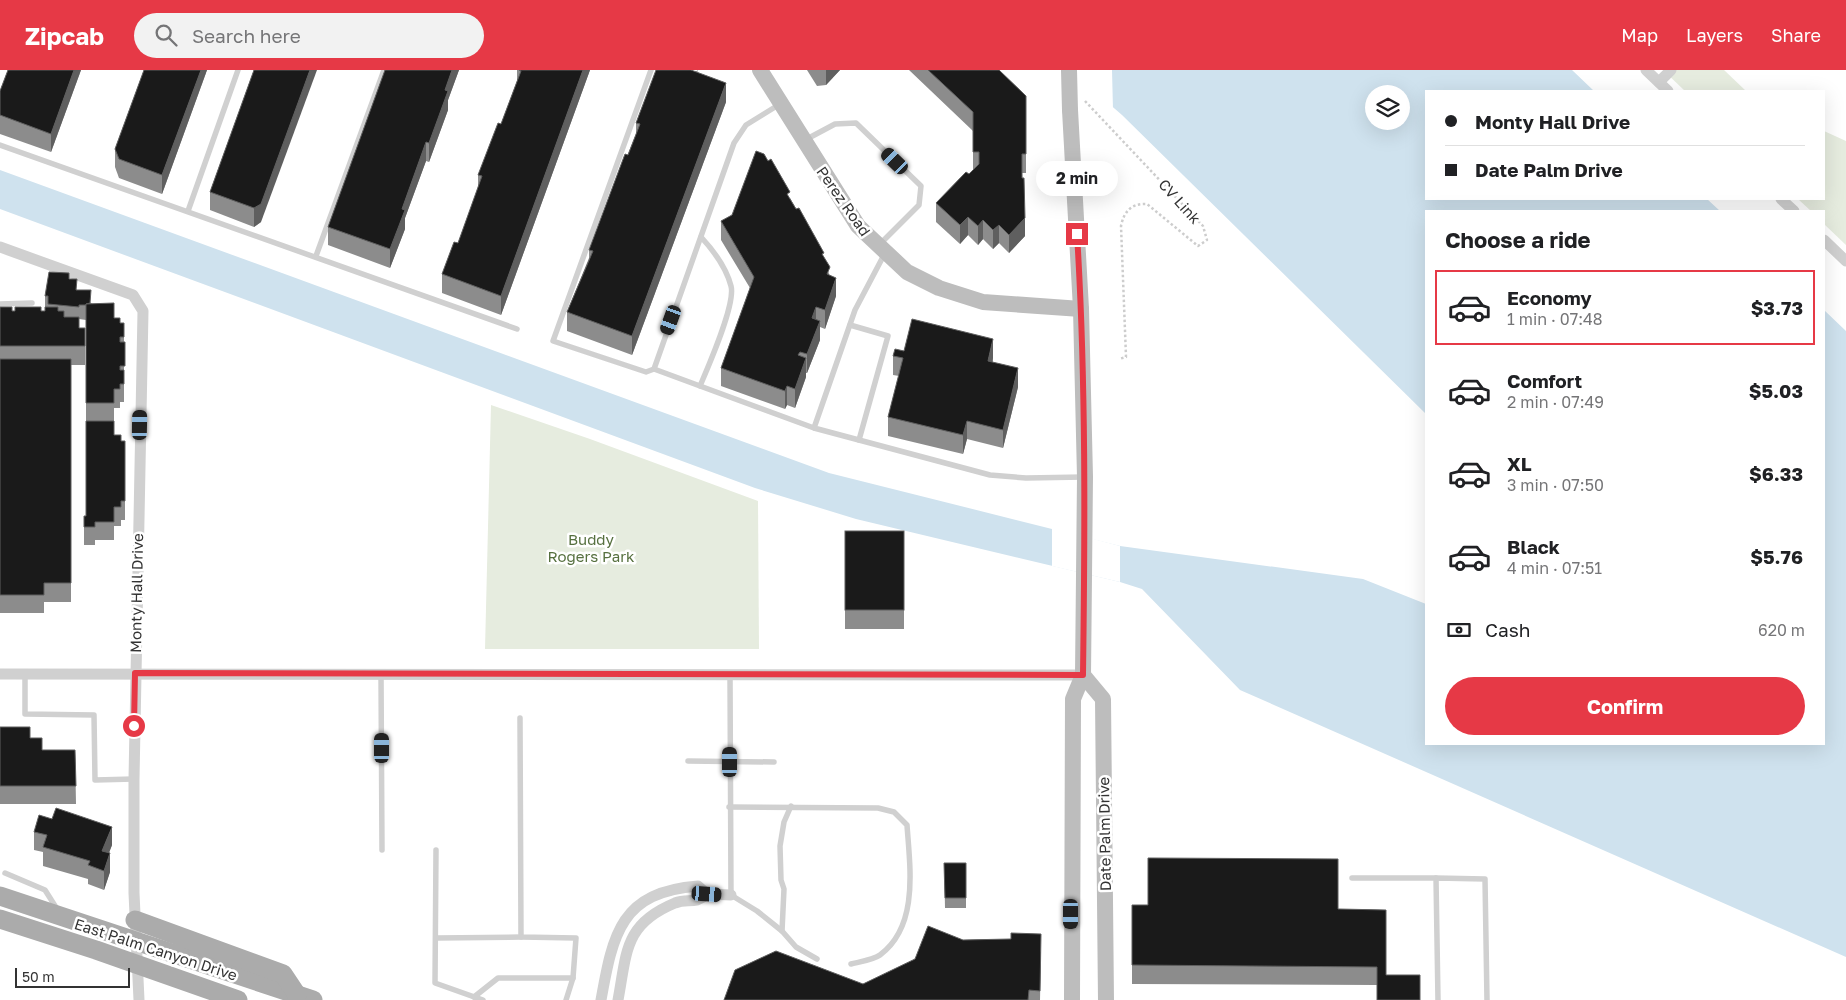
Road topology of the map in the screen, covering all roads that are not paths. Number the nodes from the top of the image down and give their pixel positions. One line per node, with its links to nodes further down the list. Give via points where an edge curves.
1 (238, 70): 15 (lane)
2 (384, 70): 20 (lane)
3 (651, 70): 27 (lane, via 553,341 646,372)
4 (760, 70): 10 (main road, Perez Road)
5 (1069, 70): 24 (main road, Date Palm Drive, bridge)
6 (1646, 70): 8 (street)
7 (1671, 70): 8 (street)
8 (1659, 82): 9 (street)
9 (1667, 90)
10 (780, 104): 11 (main road, Perez Road); 16 (lane, via 746,124 738,137)
11 (803, 141): 19 (main road, Perez Road, via 858,226); 19 (lane, via 835,124 856,123 921,186 919,204)
12 (0, 145): 15 (lane)
13 (1782, 200): 14 (street)
14 (1793, 210)
15 (188, 211): 20 (lane)
16 (701, 237): 27 (lane); 28 (lane, via 717,256 732,288 724,326)
17 (1825, 241): 21 (street)
18 (0, 247): 32 (street, Monty Hall Drive, via 132,295 143,311)
19 (882, 250): 24 (main road, Perez Road, via 907,272 939,288 983,302); 25 (lane)
20 (316, 256): 26 (lane)
21 (1846, 261)
22 (32, 303): 23 (lane)
23 (0, 304)
24 (1081, 309): 31 (main road, Date Palm Drive)
25 (850, 325): 29 (lane); 30 (lane, via 888,336)
26 (517, 329)
27 (654, 370): 28 (lane)
28 (700, 386): 29 (lane)
29 (814, 428): 30 (lane)
30 (859, 440): 31 (lane, via 990,474 1026,478)
31 (1085, 477): 37 (main road, Date Palm Drive)
32 (135, 673): 33 (street); 35 (street); 42 (street, Monty Hall Drive)
33 (381, 673): 36 (street); 45 (lane)
34 (0, 674): 35 (street)
35 (25, 674): 42 (lane, via 25,714 94,715 95,780)
36 (730, 674): 37 (street); 40 (lane)
37 (1083, 675): 72 (main road, Date Palm Drive, via 1073,699); 73 (main road, Date Palm Drive, via 1103,699)
38 (520, 718): 57 (lane)
39 (688, 761): 40 (lane)
40 (730, 762): 41 (lane); 44 (lane)
41 (774, 762)
42 (134, 779): 55 (street, Monty Hall Drive)
43 (791, 806): 44 (lane); 56 (lane, via 780,844 784,888); 61 (lane, via 878,808 894,812 906,825 910,878 902,932 879,956)
44 (729, 807): 51 (lane)
45 (382, 850)
46 (436, 850): 58 (lane)
47 (5, 873): 53 (lane, via 45,890)
48 (1352, 878): 49 (lane)
49 (1436, 878): 74 (lane); 75 (lane, via 1485,879)
50 (707, 894): 51 (street); 70 (street, via 698,886 680,887 660,892 633,910 623,922 612,946); 71 (street, via 699,901 678,902 664,908 646,918 634,932)
51 (731, 895): 56 (lane)
52 (0, 896): 53 (main road, East Palm Canyon Drive)
53 (62, 917): 59 (main road, East Palm Canyon Drive)
54 (0, 919): 62 (main road, East Palm Canyon Drive)
55 (135, 920): 59 (street, Monty Hall Drive); 64 (main road, via 283,974)
56 (782, 931): 60 (lane, via 796,947)
57 (520, 937): 58 (lane); 63 (lane, via 576,938)
58 (436, 938): 65 (lane, via 435,983)
59 (136, 943): 62 (street, Monty Hall Drive); 64 (main road, East Palm Canyon Drive)
60 (818, 959)
61 (851, 964)
62 (138, 966): 66 (street, Monty Hall Drive); 67 (main road, East Palm Canyon Drive)
63 (574, 978): 65 (lane, via 498,978); 69 (lane)
64 (305, 997)
65 (474, 997): 68 (lane)
66 (139, 1000)
67 (238, 1000)
68 (483, 1000)
69 (566, 1000)
70 (601, 1000)
71 (618, 1000)
72 (1072, 1000)
73 (1106, 1000)
74 (1438, 1000)
75 (1487, 1000)

